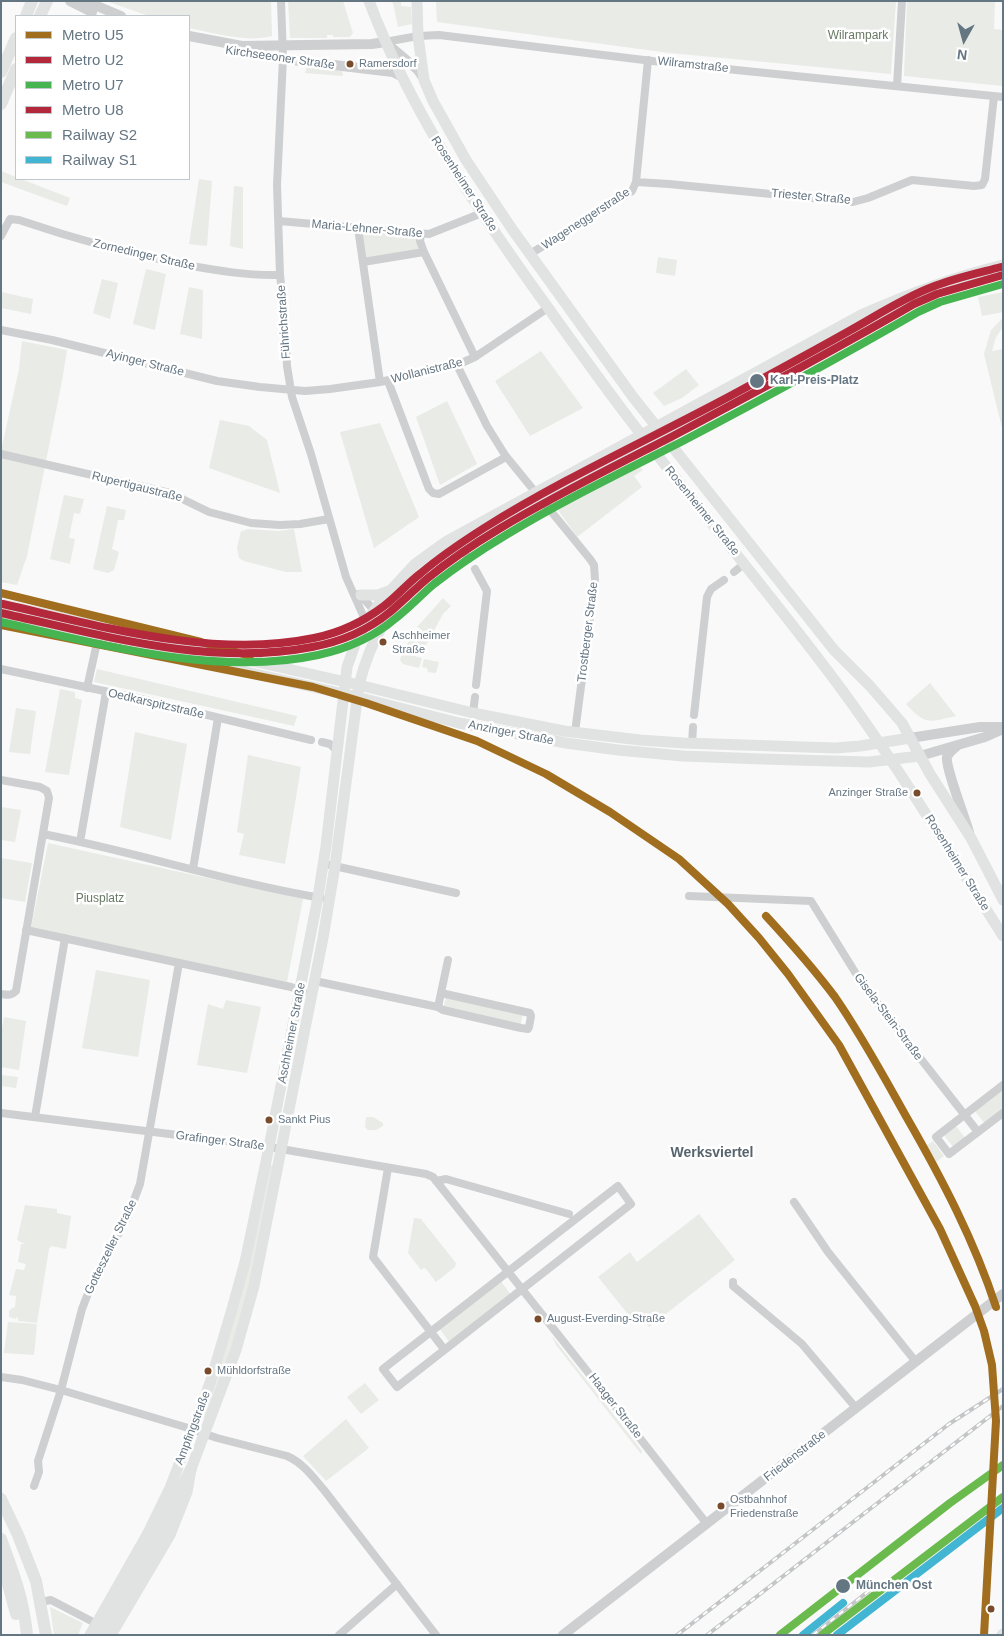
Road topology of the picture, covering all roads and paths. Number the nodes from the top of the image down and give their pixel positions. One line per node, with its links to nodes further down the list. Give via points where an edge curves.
1 (32, 1): 9 (main road)
2 (47, 1): 10 (main road)
3 (70, 1): 11 (street)
4 (85, 1): 12 (street)
5 (281, 1): 18 (street, Führichstraße)
6 (369, 1): 16 (main road, Rosenheimer Straße)
7 (416, 1): 14 (main road, Rosenheimer Straße)
8 (902, 1): 24 (street)
9 (26, 15)
10 (40, 15)
11 (100, 15)
12 (119, 15)
13 (190, 36): 18 (street, Kirchseeoner Straße, via 242,46)
14 (418, 36): 16 (street, Wilramstraße); 20 (street, Wilramstraße, via 440,35); 23 (main road, Rosenheimer Straße)
15 (15, 41): 21 (main road)
16 (385, 42): 18 (street, Kirchseeoner Straße); 22 (main road, Rosenheimer Straße); 23 (street, via 418,70)
17 (190, 43): 19 (street, Kirchseeoner Straße)
18 (283, 46): 19 (street, Führichstraße)
19 (283, 58): 22 (street, Kirchseeoner Straße, via 393,72); 30 (street, Führichstraße, via 277,165)
20 (648, 60): 24 (street, Wilramstraße); 28 (street, Wageneggerstraße)
21 (6, 66): 27 (main road)
22 (401, 76): 29 (main road, Rosenheimer Straße, via 444,154)
23 (424, 80): 35 (main road, Rosenheimer Straße, via 466,160)
24 (897, 86): 25 (street, Wilramstraße)
25 (994, 96): 26 (street, Wilramstraße); 28 (street, Triester Straße, via 986,179 982,186 912,180 853,202)
26 (1003, 97)
27 (1, 104)
28 (636, 182): 35 (street, Wageneggerstraße, via 632,191)
29 (482, 213): 32 (street, Maria-Lehner-Straße, via 429,234); 40 (main road, Rosenheimer Straße)
30 (279, 221): 31 (street, Maria-Lehner-Straße); 39 (street, Führichstraße)
31 (358, 228): 32 (street, Maria-Lehner-Straße); 36 (street)
32 (420, 234): 34 (street)
33 (1, 236): 39 (street, Zornedinger Straße, via 10,218 168,261 228,272)
34 (424, 252): 36 (street); 42 (street)
35 (530, 254): 46 (main road, Rosenheimer Straße)
36 (363, 262): 44 (street)
37 (1003, 265): 46 (main road, via 956,277 862,315)
38 (1003, 273): 46 (main road, via 934,293 875,318)
39 (280, 275): 45 (street, Führichstraße)
40 (548, 308): 42 (street, Wollanistraße); 47 (main road, Rosenheimer Straße)
41 (1, 330): 45 (street, Ayinger Straße, via 217,381)
42 (475, 358): 43 (street, Wollanistraße)
43 (457, 365): 44 (street, Wollanistraße); 49 (street, Trostberger Straße)
44 (384, 381): 45 (street, Wollanistraße, via 322,390); 49 (street, via 433,493 439,494)
45 (290, 389): 52 (street, Führichstraße)
46 (660, 430): 47 (main road); 82 (main road, Rosenheimer Straße, via 834,650 896,716)
47 (644, 439): 50 (main road, Aschheimer Straße); 51 (main road, Aschheimer Straße); 55 (main road, Rosenheimer Straße)
48 (1, 454): 52 (street, Rupertigaustraße, via 174,494 210,512 251,523 300,524)
49 (506, 457): 50 (street, Trostberger Straße)
50 (536, 492): 51 (street, Trostberger Straße); 59 (main road, Aschheimer Straße, via 447,541 415,564)
51 (547, 505): 53 (main road, Aschheimer Straße); 81 (street, Trostberger Straße, via 595,568)
52 (329, 519): 60 (street, Führichstraße, via 346,577)
53 (461, 548): 54 (street); 65 (main road, Aschheimer Straße, via 429,570)
54 (469, 559)
55 (744, 564): 57 (street); 85 (main road, Rosenheimer Straße)
56 (475, 569): 70 (street, via 487,591)
57 (734, 572)
58 (724, 580): 77 (street, via 707,597)
59 (389, 591): 60 (main road, via 378,595); 62 (main road, Aschheimer Straße)
60 (356, 592): 62 (street, Führichstraße); 64 (street, Führichstraße)
61 (1, 604): 66 (main road)
62 (374, 610): 64 (main road, Aschheimer Straße); 65 (main road)
63 (1, 614): 66 (main road)
64 (366, 622): 68 (main road, Aschheimer Straße, via 349,660)
65 (382, 625): 69 (main road, Aschheimer Straße)
66 (100, 633): 68 (main road, Anzinger Straße); 71 (street); 73 (main road, Anzinger Straße)
67 (1, 669): 71 (street, Oedkarspitzstraße)
68 (345, 682): 69 (main road, Anzinger Straße); 73 (main road, Aschheimer Straße)
69 (359, 685): 74 (main road, Aschheimer Straße); 76 (main road, Anzinger Straße)
70 (476, 685)
71 (87, 688): 72 (street, Oedkarspitzstraße)
72 (106, 692): 78 (street, Oedkarspitzstraße); 94 (street)
73 (344, 694): 74 (main road, Anzinger Straße); 88 (main road, Aschheimer Straße)
74 (357, 697): 90 (main road, Anzinger Straße, via 459,723 618,750 762,759); 96 (main road, Aschheimer Straße)
75 (475, 697): 76 (street)
76 (473, 713): 81 (main road, Anzinger Straße)
77 (694, 715)
78 (218, 718): 83 (street, Oedkarspitzstraße); 97 (street)
79 (693, 727): 86 (street)
80 (1003, 728): 82 (street, via 980,727); 87 (street)
81 (575, 732): 86 (main road, Anzinger Straße)
82 (910, 738): 85 (main road, Anzinger Straße); 89 (main road, Rosenheimer Straße)
83 (312, 740)
84 (322, 742): 88 (street)
85 (880, 743): 86 (main road, Anzinger Straße, via 836,748); 90 (main road, Rosenheimer Straße)
86 (692, 744)
87 (957, 746): 89 (street); 93 (street, via 946,759)
88 (337, 751): 95 (main road, Aschheimer Straße)
89 (920, 756): 90 (main road, Anzinger Straße); 93 (main road, Rosenheimer Straße)
90 (892, 760): 104 (main road, Rosenheimer Straße)
91 (1, 780): 92 (street, via 47,791 49,798)
92 (43, 834): 94 (street); 103 (street)
93 (971, 838): 102 (main road, Rosenheimer Straße)
94 (80, 842): 97 (street)
95 (323, 864): 96 (street); 100 (main road, Aschheimer Straße)
96 (335, 866): 98 (street); 101 (main road, Aschheimer Straße)
97 (193, 869): 100 (street)
98 (456, 893)
99 (689, 896): 116 (street, Gisela-Stein-Straße, via 811,901 863,985)
100 (318, 897): 101 (street); 111 (main road, Aschheimer Straße)
101 (330, 899): 108 (main road, Aschheimer Straße)
102 (1003, 900)
103 (26, 930): 105 (street); 110 (street, via 16,991 10,995)
104 (1003, 936)
105 (65, 938): 107 (street); 117 (street)
106 (448, 960): 109 (street)
107 (179, 963): 111 (street, via 291,987); 118 (street, Gotteszeller Straße)
108 (315, 981): 111 (main road, Aschheimer Straße); 112 (street)
109 (441, 993): 112 (street); 112 (street, via 530,1013 529,1027 526,1029)
110 (1, 994)
111 (306, 994): 120 (main road, Aschheimer Straße); 121 (main road, Aschheimer Straße)
112 (438, 1007)
113 (1003, 1085): 116 (street)
114 (1, 1113): 117 (street, Grafinger Straße)
115 (1003, 1113): 119 (street)
116 (964, 1115): 119 (street, Gisela-Stein-Straße); 119 (street, via 936,1137 949,1154)
117 (35, 1117): 118 (street, Grafinger Straße)
118 (149, 1132): 120 (street, Grafinger Straße); 134 (street, Gotteszeller Straße, via 135,1200 92,1283)
119 (978, 1132)
120 (269, 1147): 121 (street, Grafinger Straße); 136 (main road, Ampfingstraße, via 232,1309 210,1383)
121 (282, 1149): 122 (street, Grafinger Straße); 137 (main road, Ampfingstraße, via 247,1314)
122 (388, 1168): 123 (street, Grafinger Straße, via 426,1174); 130 (street, via 373,1257)
123 (436, 1181): 125 (street, Grafinger Straße, via 446,1179); 126 (street, Grafinger Straße)
124 (794, 1202): 132 (street, via 828,1252)
125 (569, 1214)
126 (508, 1272): 128 (street); 128 (street, via 618,1186 631,1204); 130 (street)
127 (732, 1282): 135 (street, via 802,1344)
128 (522, 1289): 131 (street); 142 (street, Haager Straße)
129 (1003, 1294): 132 (street, Friedenstraße)
130 (430, 1332): 131 (street); 131 (street, via 383,1369 397,1386)
131 (444, 1349)
132 (916, 1362): 135 (street, Friedenstraße)
133 (1, 1377): 134 (street)
134 (61, 1390): 136 (street); 139 (street, Gotteszeller Straße, via 38,1461 39,1472)
135 (856, 1408): 142 (street, Friedenstraße)
136 (192, 1429): 137 (street); 147 (main road, Ampfingstraße, via 161,1510)
137 (204, 1434): 138 (main road, Ampfingstraße); 145 (street, via 287,1456 300,1464)
138 (191, 1470): 147 (main road, via 157,1538); 153 (main road, Ampfingstraße, via 167,1543)
139 (34, 1486)
140 (1, 1499): 146 (main road)
141 (1, 1515): 150 (main road, via 13,1539 30,1591)
142 (707, 1524): 156 (street, Friedenstraße)
143 (1, 1540): 149 (main road, via 16,1578)
144 (1, 1564): 148 (main road)
145 (397, 1584): 154 (street); 155 (street)
146 (46, 1601): 147 (street); 151 (main road)
147 (99, 1629): 152 (main road, Ampfingstraße)
148 (19, 1635)
149 (27, 1635)
150 (37, 1635)
151 (46, 1635)
152 (90, 1635)
153 (111, 1635)
154 (339, 1635)
155 (436, 1635)
156 (562, 1635)

